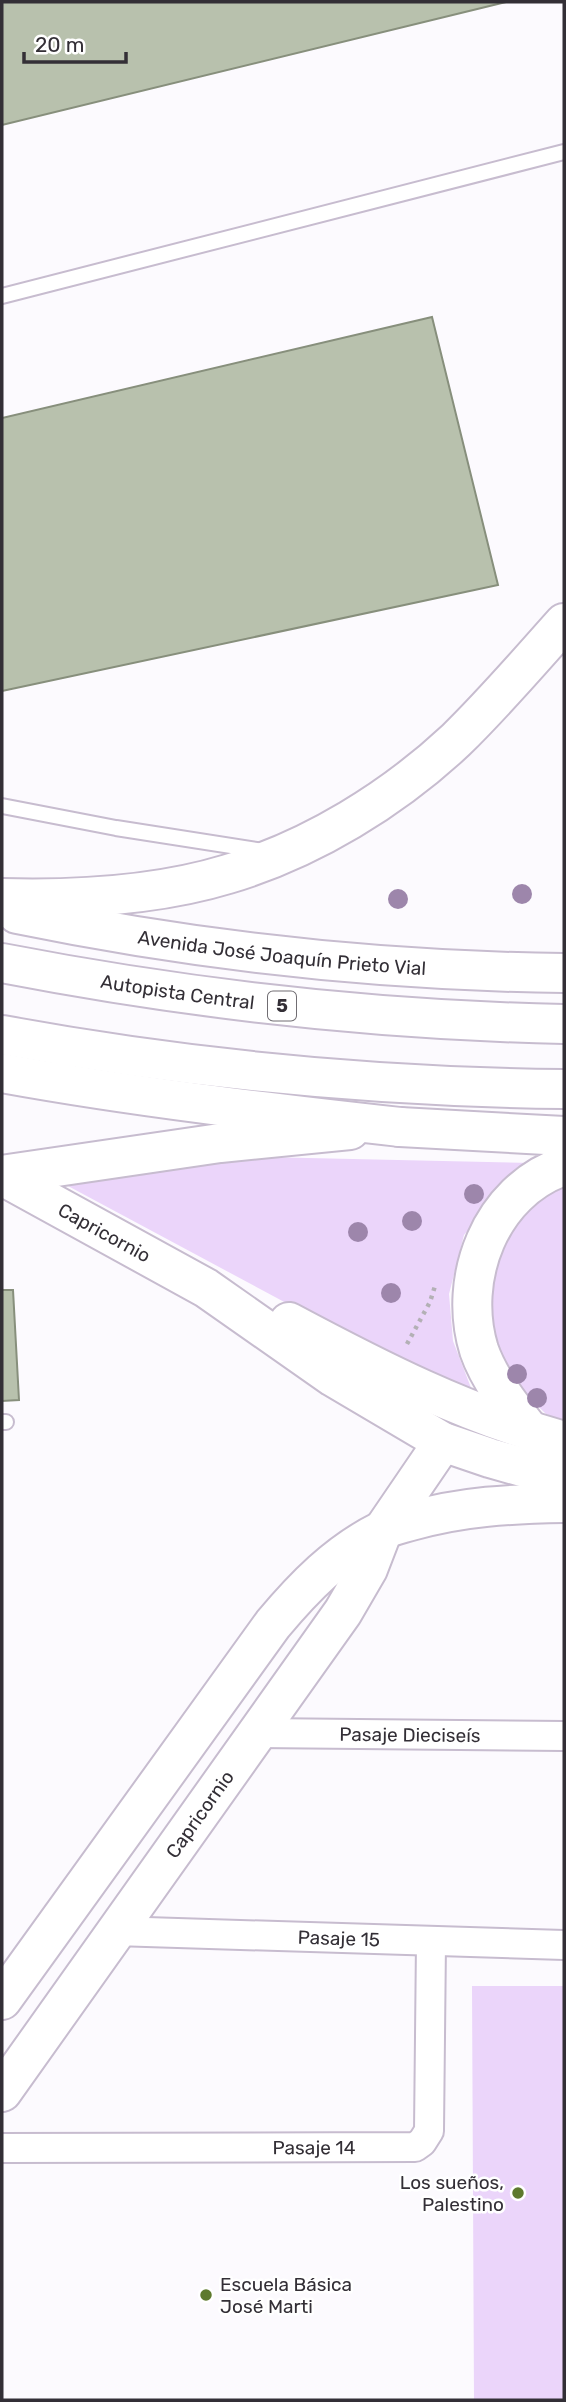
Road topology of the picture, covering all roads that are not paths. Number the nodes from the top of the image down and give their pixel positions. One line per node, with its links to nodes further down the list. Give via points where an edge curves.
1 (564, 152): 2 (lane)
2 (2, 296)
3 (564, 623): 5 (main road, via 491,704 417,773 341,824)
4 (2, 806): 5 (lane, via 142,833)
5 (284, 853): 6 (main road, via 189,884 90,897)
6 (2, 898)
7 (2, 911): 9 (main road, Avenida José Joaquín Prieto Vial, via 299,958)
8 (2, 963): 10 (main road, Autopista Central / 5, via 278,1006)
9 (564, 974)
10 (564, 1024)
11 (2, 1035): 13 (main road, via 257,1072)
12 (2, 1073): 14 (main road, via 223,1108)
13 (564, 1089)
14 (400, 1126): 15 (main road); 17 (main road, via 220,1143)
15 (564, 1136)
16 (564, 1166): 20 (main road, via 536,1180 501,1213 478,1257 471,1305 480,1352 490,1374)
17 (2, 1176): 18 (main road, Capricornio)
18 (206, 1288): 19 (main road, Capricornio, via 270,1312); 21 (main road, Capricornio, via 333,1377)
19 (412, 1386): 20 (main road, Capricornio); 21 (main road, via 432,1413)
20 (547, 1436): 21 (main road, via 505,1429)
21 (443, 1442): 22 (main road, Capricornio); 24 (main road, Capricornio)
22 (564, 1479)
23 (564, 1503): 24 (main road, via 477,1506)
24 (383, 1530): 25 (main road, Capricornio, via 350,1602); 30 (main road, Capricornio, via 331,1563 273,1624)
25 (258, 1733): 26 (street, Pasaje Dieciseís); 27 (main road, Capricornio)
26 (564, 1736)
27 (115, 1931): 28 (street, Pasaje 15); 31 (main road, Capricornio)
28 (431, 1942): 29 (street, Pasaje 15); 32 (street, Pasaje 14, via 429,2131 415,2147)
29 (564, 1945)
30 (2, 2000)
31 (2, 2092)
32 (2, 2148)

